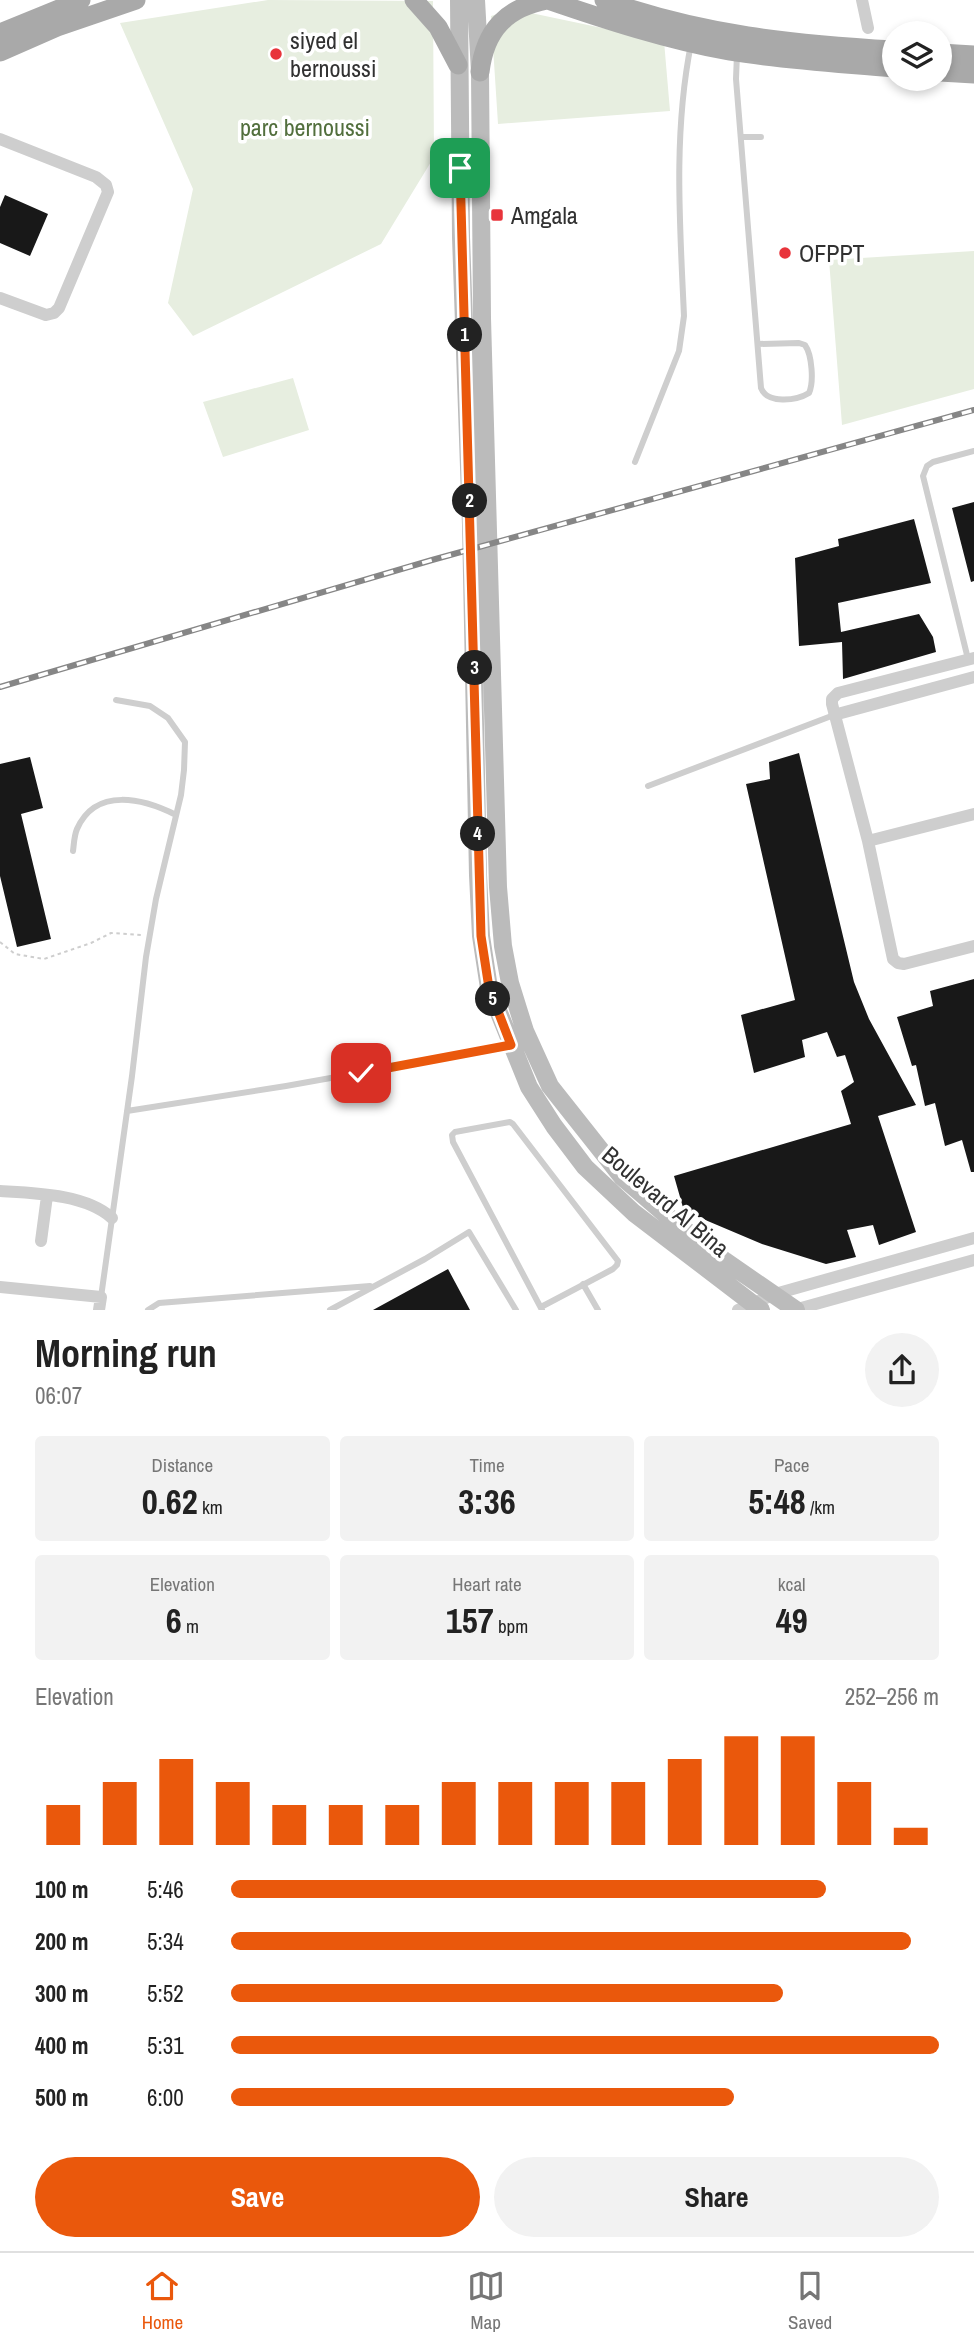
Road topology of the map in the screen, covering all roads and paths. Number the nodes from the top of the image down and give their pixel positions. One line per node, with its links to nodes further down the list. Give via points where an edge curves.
1 (81, 0): 12 (main road)
2 (136, 0): 9 (main road)
3 (414, 0): 19 (main road, via 438,27)
4 (459, 0): 19 (main road, Boulevard Al Bina)
5 (476, 0): 21 (main road, Boulevard Al Bina)
6 (548, 0): 13 (main road); 21 (main road, via 518,9 500,23 487,42)
7 (604, 0): 10 (main road)
8 (862, 0): 11 (street)
9 (106, 4): 15 (main road)
10 (644, 7): 13 (main road)
11 (868, 28)
12 (0, 33)
13 (693, 35): 14 (main road); 16 (main road); 30 (lane, via 680,167 683,336)
14 (882, 49)
15 (0, 52)
16 (737, 52): 20 (main road); 24 (lane)
17 (952, 54): 18 (main road)
18 (974, 55)
19 (458, 65): 43 (main road, Boulevard Al Bina, via 481,936 489,988)
20 (882, 67)
21 (480, 72): 54 (main road, Boulevard Al Bina, via 498,887 510,983 550,1086 622,1177 715,1253)
22 (952, 73): 23 (main road)
23 (974, 74)
24 (741, 137): 25 (lane); 28 (lane)
25 (761, 137)
26 (0, 139): 27 (street, via 96,177 108,189 59,308 47,315)
27 (0, 298)
28 (758, 344): 28 (lane, via 763,394 774,399 809,393 805,345)
29 (974, 451): 31 (lane, via 933,462 923,476)
30 (635, 462)
31 (971, 659): 34 (street, via 838,693 832,699)
32 (974, 677): 34 (street)
33 (116, 700): 37 (lane, via 150,706 168,718 185,742)
34 (833, 710): 35 (lane); 38 (street)
35 (648, 786)
36 (974, 814): 38 (street)
37 (176, 815): 39 (lane, via 153,804 110,800 89,812 77,830); 40 (lane)
38 (868, 841): 42 (street, via 893,959 904,964)
39 (73, 851)
40 (149, 935): 41 (path, via 111,933 44,959 15,954); 44 (lane)
41 (0, 942)
42 (974, 946)
43 (511, 1045): 44 (lane); 56 (main road, Boulevard Al Bina, via 529,1087 585,1167)
44 (127, 1111): 47 (lane)
45 (0, 1191): 46 (street)
46 (47, 1196): 47 (street, via 87,1202); 49 (street)
47 (112, 1218): 55 (lane)
48 (974, 1238): 54 (street)
49 (41, 1241)
50 (974, 1260): 58 (street)
51 (583, 1284): 57 (lane); 57 (lane, via 613,1269 618,1261 513,1124 455,1132 453,1142); 62 (lane)
52 (375, 1285): 59 (lane, via 159,1303); 60 (lane); 61 (lane, via 469,1232)
53 (0, 1287): 55 (street)
54 (775, 1294): 56 (street); 58 (main road, Boulevard Al Bina)
55 (100, 1303)
56 (750, 1307)
57 (542, 1308)
58 (795, 1309)
59 (148, 1310)
60 (330, 1310)
61 (516, 1310)
62 (598, 1310)

